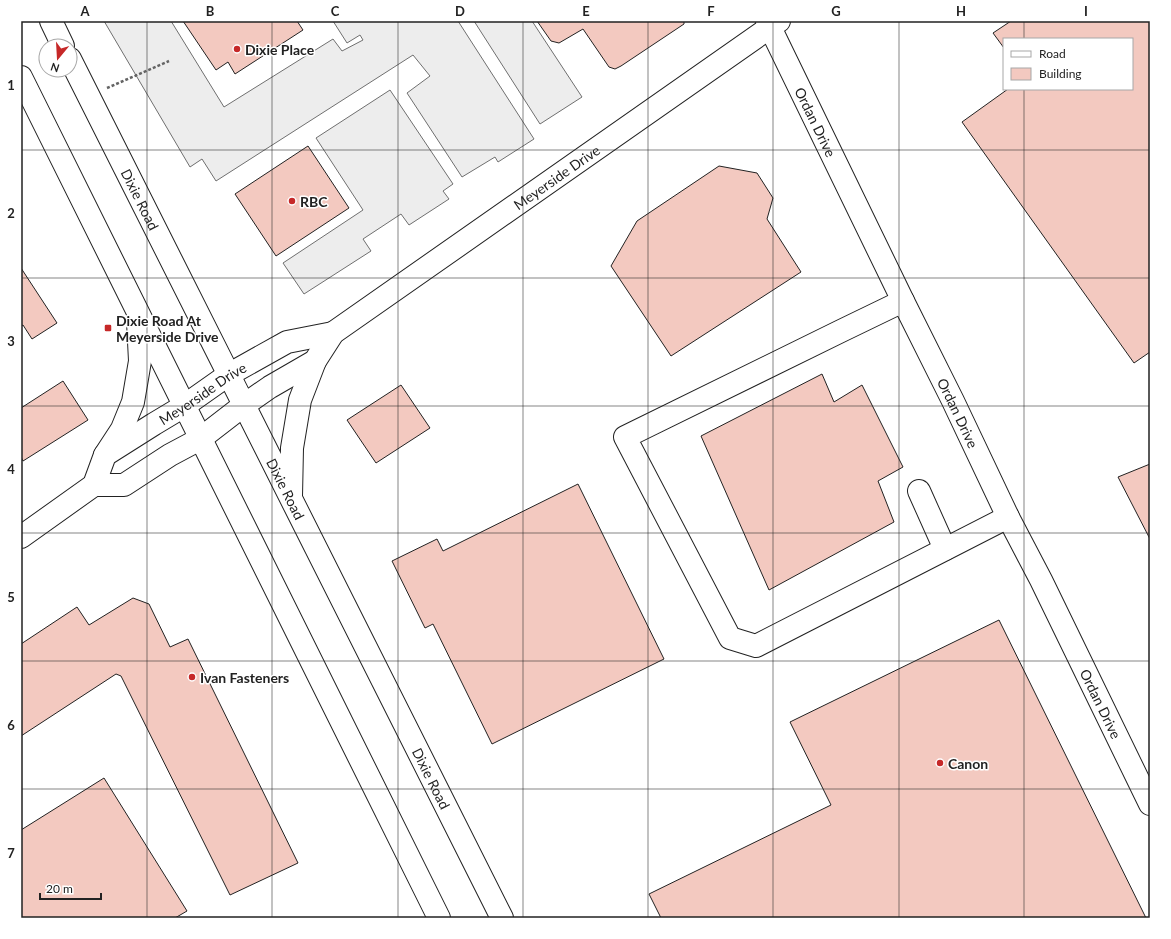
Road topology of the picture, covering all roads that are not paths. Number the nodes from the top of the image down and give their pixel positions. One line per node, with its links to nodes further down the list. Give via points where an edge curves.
1 (51, 21): 3 (main road)
2 (772, 23): 6 (main road, Ordan Drive); 8 (main road, Meyerside Drive)
3 (59, 38)
4 (78, 75): 10 (main road, Dixie Road)
5 (21, 77): 7 (main road)
6 (903, 301): 18 (main road, Ordan Drive); 20 (main road, via 625,437 730,638 756,646)
7 (138, 313): 12 (main road); 14 (main road, via 140,361 133,402 122,429)
8 (334, 333): 9 (main road, Meyerside Drive); 10 (main road, Meyerside Drive, via 287,342)
9 (315, 360): 11 (main road, Meyerside Drive); 17 (main road, via 300,400 292,448)
10 (228, 375): 11 (main road, Dixie Road); 12 (main road, Meyerside Drive)
11 (244, 405): 13 (main road, Meyerside Drive); 17 (main road, Dixie Road)
12 (184, 406): 13 (main road); 14 (main road, Meyerside Drive)
13 (200, 439): 15 (main road, Meyerside Drive, via 124,485); 22 (main road)
14 (105, 455): 15 (main road)
15 (94, 485): 19 (main road)
16 (919, 491): 20 (main road)
17 (291, 499): 23 (main road, Dixie Road)
18 (1008, 517): 20 (main road); 21 (main road, Ordan Drive)
19 (21, 537)
20 (945, 549)
21 (1150, 804)
22 (438, 918)
23 (502, 918)

